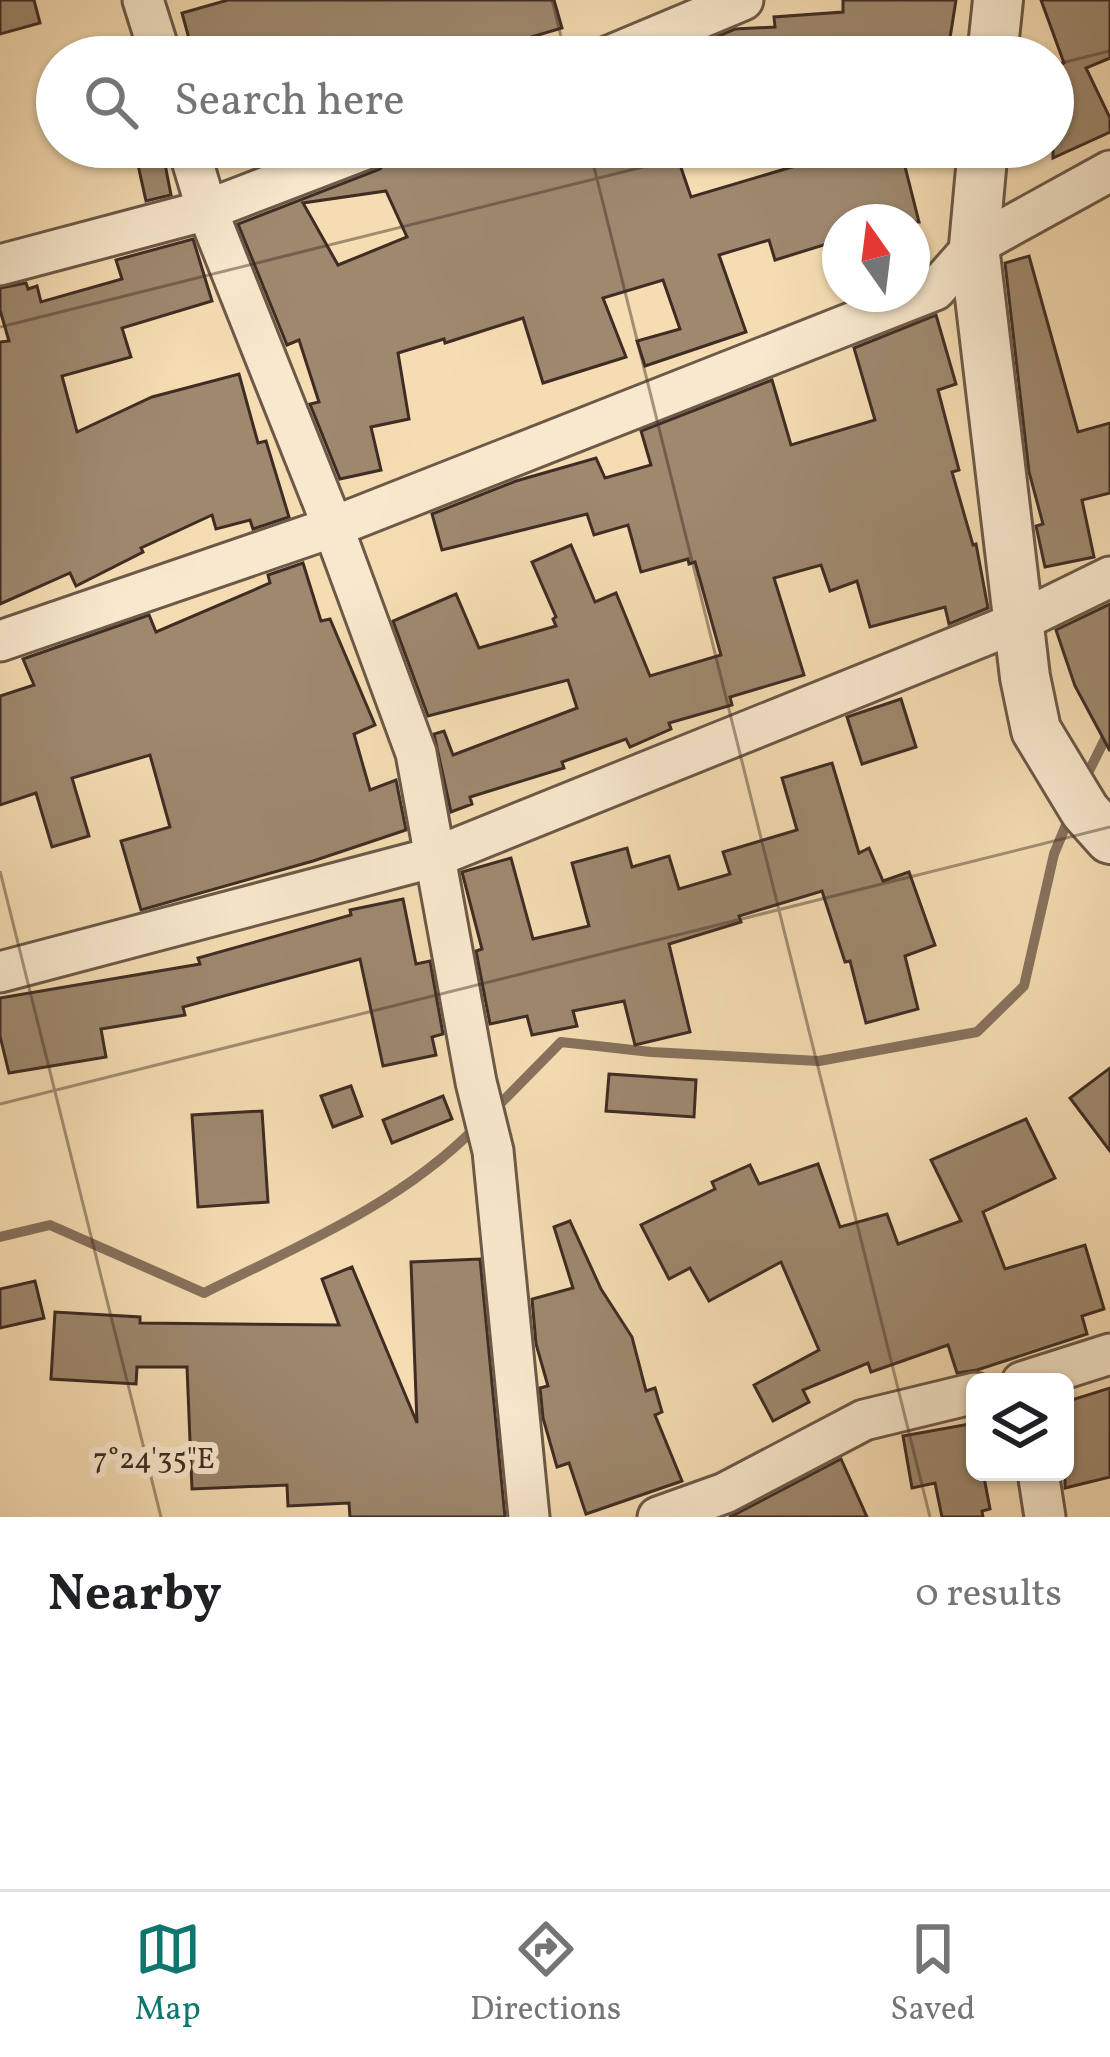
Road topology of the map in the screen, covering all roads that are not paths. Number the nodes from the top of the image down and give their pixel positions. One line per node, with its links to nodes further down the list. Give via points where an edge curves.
1 (143, 0): 4 (street)
2 (743, 0): 5 (street)
3 (998, 0): 6 (street)
4 (154, 36)
5 (658, 36)
6 (994, 36)
7 (194, 168): 11 (street)
8 (316, 168): 11 (street)
9 (981, 168): 12 (street)
10 (1110, 171): 12 (street)
11 (207, 210): 13 (street); 14 (street)
12 (974, 246): 14 (street, via 935,290); 16 (street)
13 (0, 265)
14 (333, 527): 17 (street); 19 (street, via 416,753)
15 (1110, 577): 16 (street)
16 (1018, 622): 18 (street, via 1036,730); 19 (street)
17 (0, 641)
18 (1098, 825)
19 (435, 857): 20 (street); 26 (street, via 494,1151)
20 (0, 972)
21 (1110, 1354): 22 (street)
22 (1051, 1373)
23 (966, 1395): 25 (street, via 864,1420)
24 (1039, 1481): 28 (street)
25 (729, 1505): 27 (street)
26 (529, 1517)
27 (658, 1517)
28 (1045, 1517)

